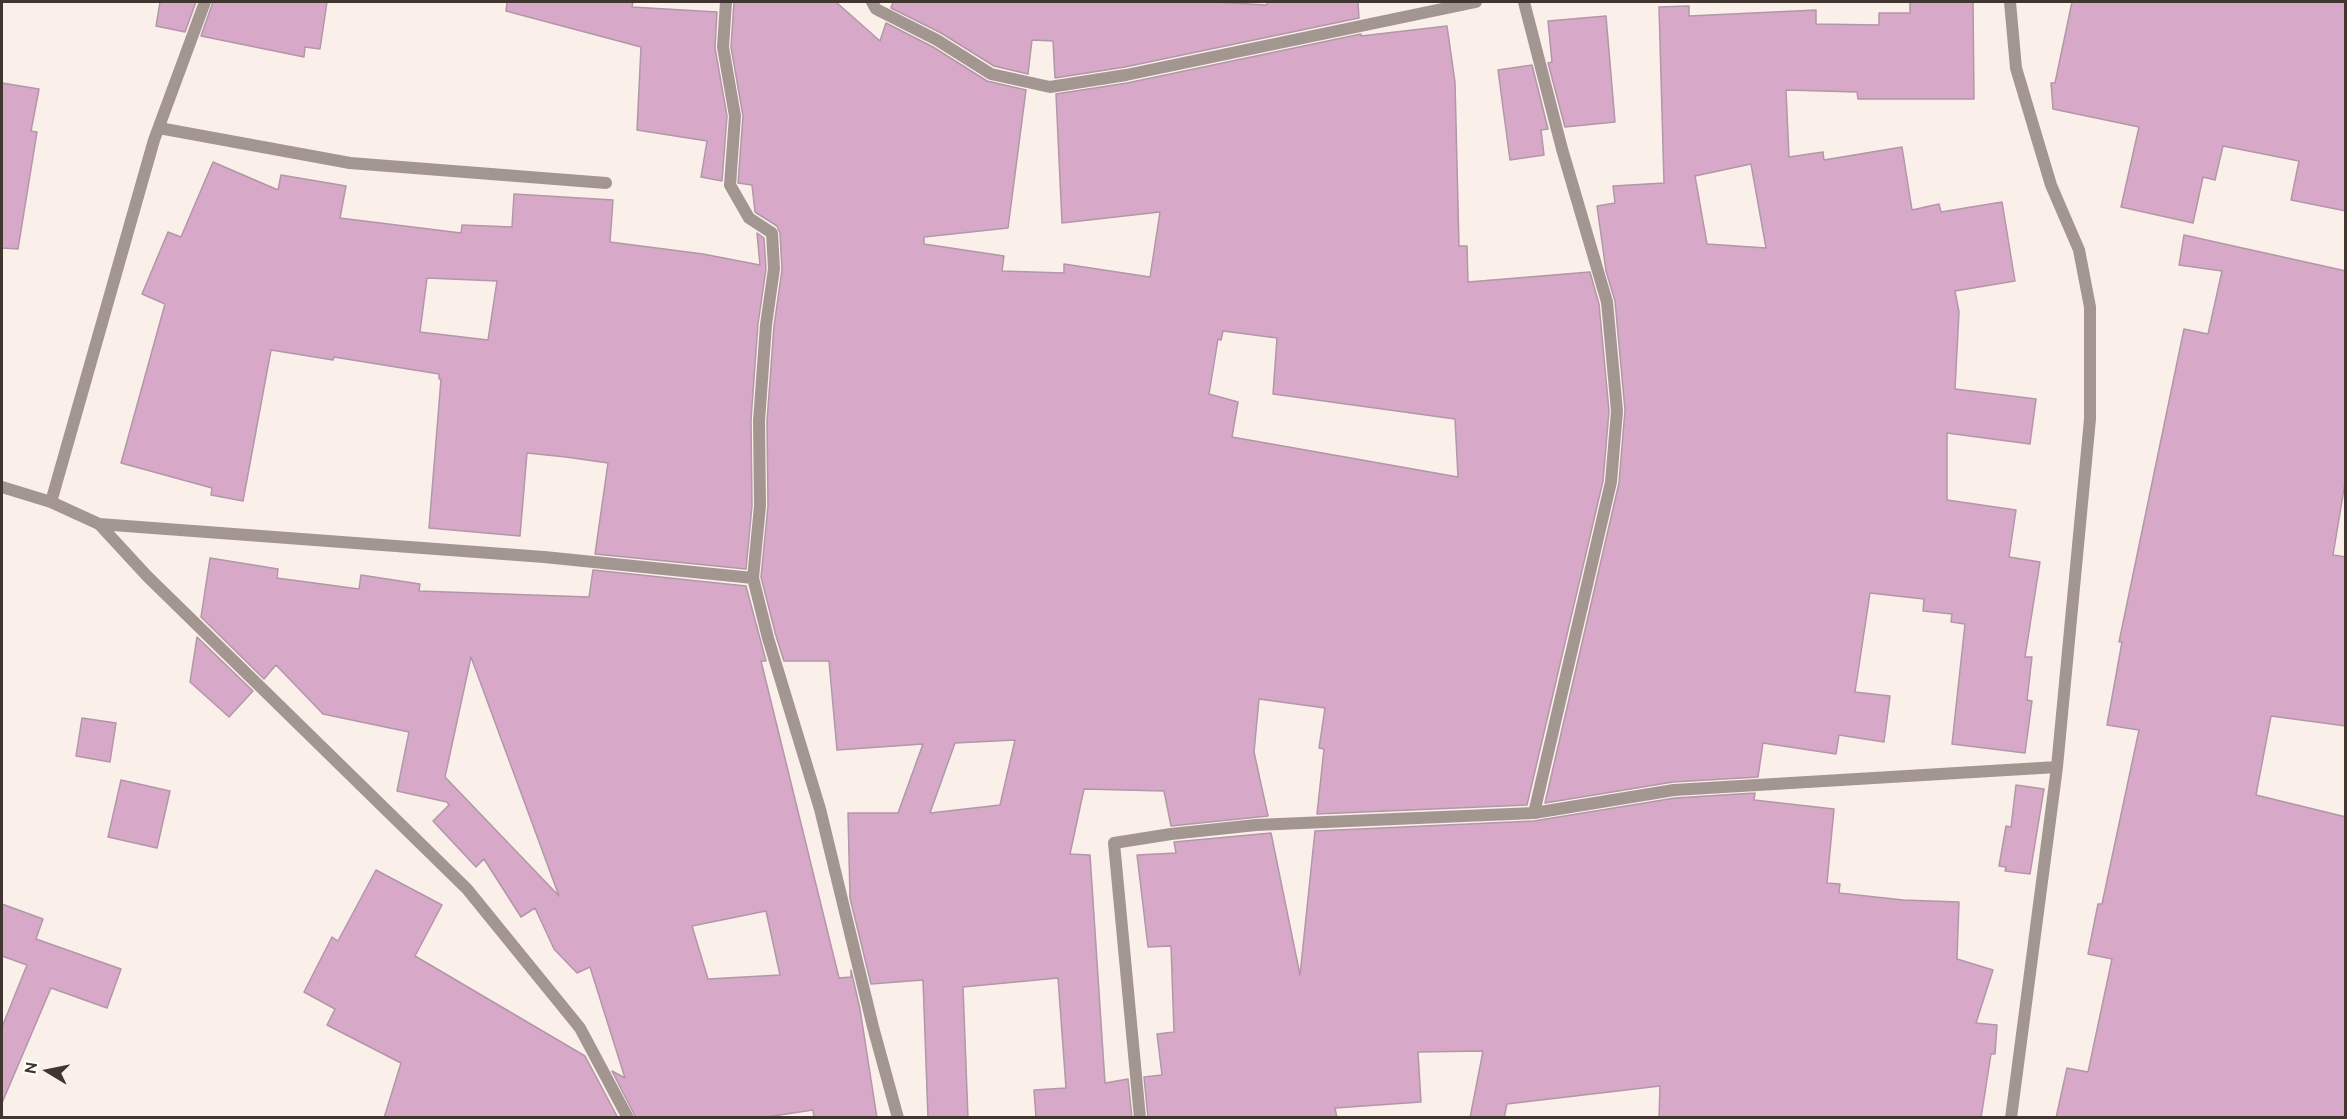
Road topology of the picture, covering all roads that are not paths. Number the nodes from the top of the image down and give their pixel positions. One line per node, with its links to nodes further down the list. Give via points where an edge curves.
1 (205, 2): 7 (street)
2 (726, 2): 12 (street, via 723,47 735,116 730,185 749,218 772,233 774,269 759,422 760,506)
3 (872, 2): 4 (street, via 876,9 937,40 991,74 1050,87 1126,75)
4 (1476, 2)
5 (1524, 2): 14 (street, via 1607,302 1617,411 1611,482)
6 (2010, 2): 13 (street, via 2016,68 2051,185 2079,250 2091,307 2090,419)
7 (159, 128): 8 (street, via 350,163); 10 (street)
8 (606, 183)
9 (2, 487): 10 (street)
10 (51, 502): 11 (street)
11 (99, 524): 12 (street, via 544,557); 15 (street, via 147,576 466,889 580,1028)
12 (753, 578): 16 (street, via 820,808)
13 (2057, 766): 14 (street, via 1674,790); 18 (street)
14 (1534, 813): 17 (street, via 1256,825 1114,843)
15 (628, 1118)
16 (898, 1118)
17 (1140, 1118)
18 (2011, 1118)

